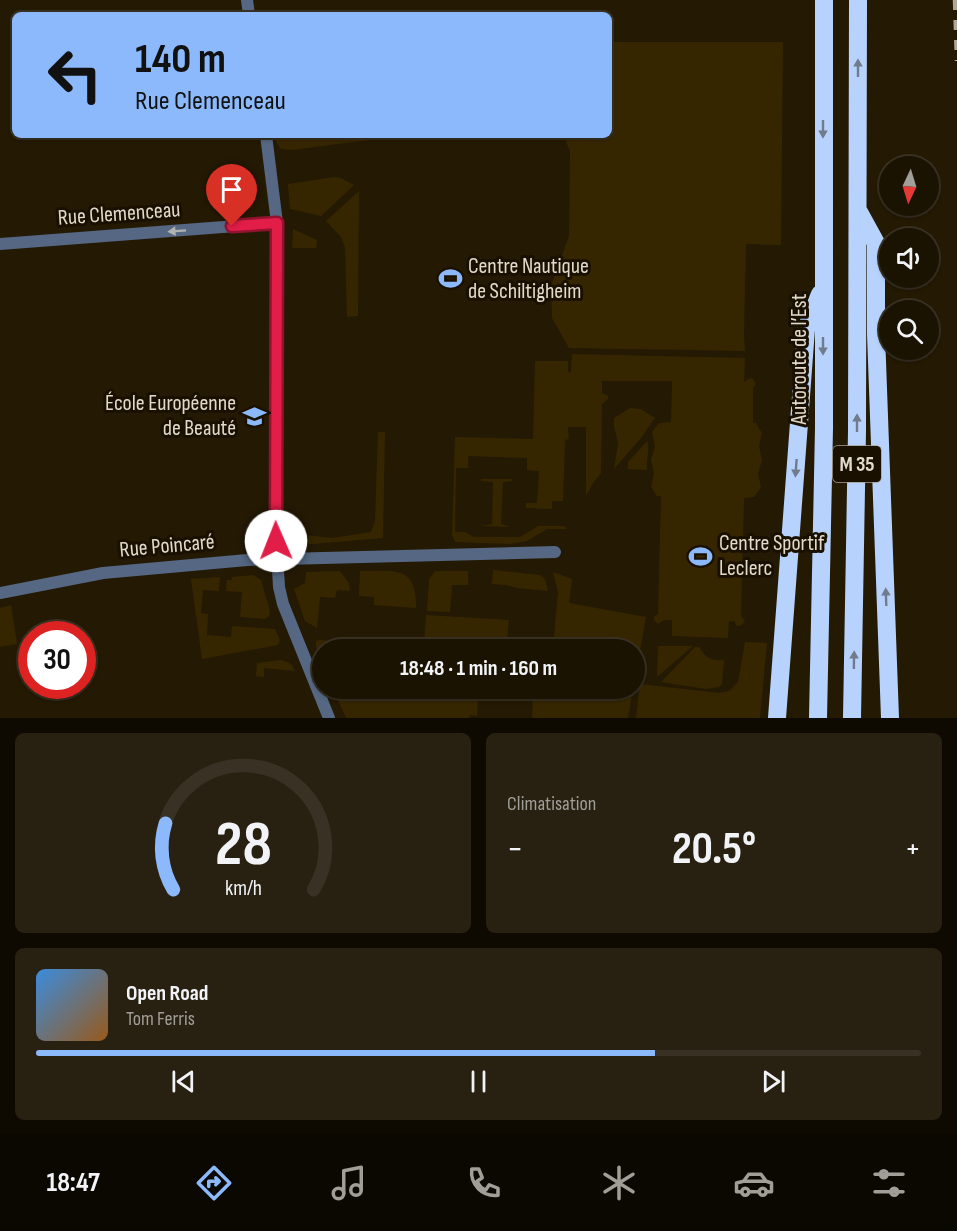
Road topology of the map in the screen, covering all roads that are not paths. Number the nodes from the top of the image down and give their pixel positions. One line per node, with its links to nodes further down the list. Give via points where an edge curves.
1 (824, 0): 7 (highway, Autoroute de l’Est / M 35, one-way to 7)
2 (858, 0): 4 (highway, M 35, one-way to 2)
3 (266, 138): 5 (street)
4 (858, 210): 16 (highway, M 35, one-way to 4); 17 (highway, one-way to 4, via 876,243)
5 (277, 223): 6 (street, Rue Clemenceau, one-way to 6); 9 (street)
6 (0, 244)
7 (823, 287): 11 (highway, one-way to 11, via 806,329); 15 (highway, Autoroute de l’Est / M 35, one-way to 15)
8 (555, 552): 9 (street, Rue Poincaré)
9 (277, 558): 10 (street, Rue Poincaré, via 103,573); 12 (street, via 283,604)
10 (0, 593)
11 (784, 642): 13 (highway); 14 (highway)
12 (329, 718)
13 (767, 718)
14 (777, 718)
15 (818, 718)
16 (852, 718)
17 (890, 718)

